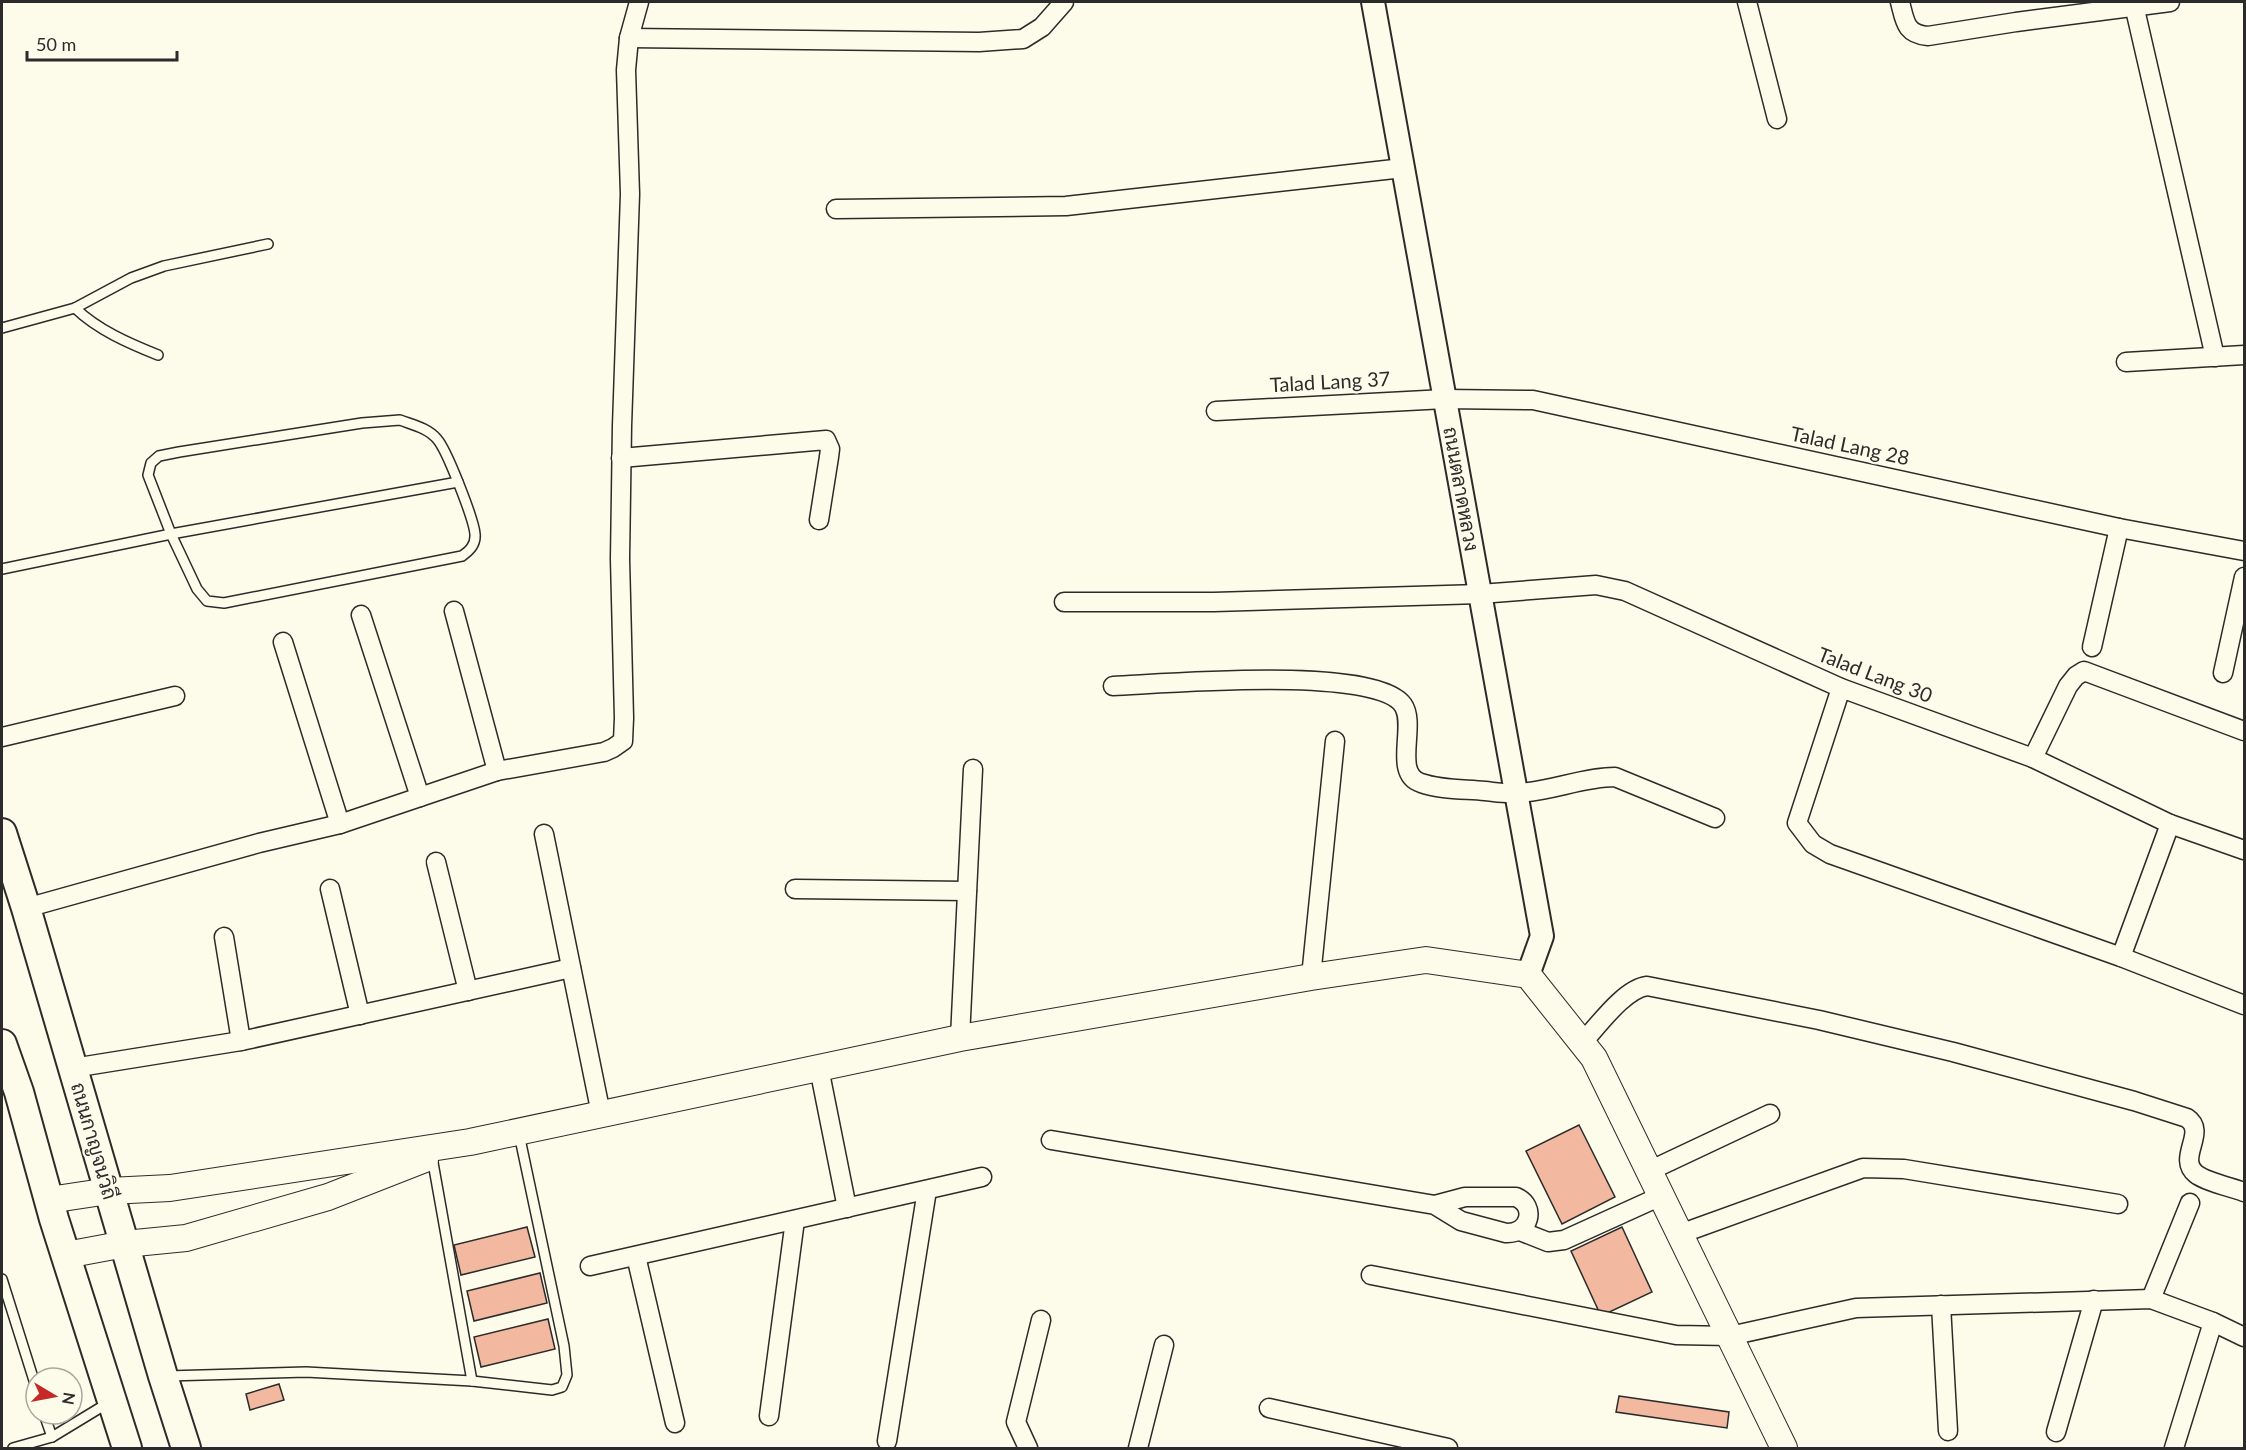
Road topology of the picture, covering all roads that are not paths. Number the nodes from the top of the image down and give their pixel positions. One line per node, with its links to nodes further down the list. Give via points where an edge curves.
1 (639, 2): 8 (street)
2 (1064, 2): 8 (street, via 1041,27 1023,39 979,42)
3 (1373, 2): 10 (street, ถนนตลาดหลวง)
4 (1747, 2): 9 (street)
5 (1900, 2): 7 (street, via 1909,29 1928,36)
6 (2170, 2): 7 (street)
7 (2134, 5): 17 (street)
8 (629, 38): 21 (street, via 626,70 630,186)
9 (1777, 119)
10 (1403, 168): 11 (street, via 1066,206); 19 (street, ถนนตลาดหลวง)
11 (836, 209)
12 (268, 244): 13 (lane, via 164,266 131,278)
13 (75, 308): 14 (lane); 15 (lane, via 110,333)
14 (2, 328)
15 (158, 355)
16 (2244, 356): 17 (street)
17 (2215, 357): 18 (street)
18 (2126, 362)
19 (1445, 399): 20 (street, Talad Lang 37); 24 (street, Talad Lang 28, via 1533,400); 29 (street, ถนนตลาดหลวง)
20 (1216, 411)
21 (621, 458): 23 (street, via 826,440 830,449); 44 (street, via 622,741 604,752)
22 (458, 482): 25 (lane); 25 (lane, via 476,535 472,549 462,556 299,590 224,603 207,601 196,589); 25 (lane, via 438,440 423,428 400,420 179,452 159,456 151,462 148,475)
23 (819, 520)
24 (2119, 528): 26 (street, Talad Lang 28); 34 (street)
25 (171, 534): 27 (lane)
26 (2244, 551)
27 (2, 569)
28 (2244, 577): 35 (street)
29 (1480, 594): 30 (street, Talad Lang 30); 37 (street, Talad Lang 30, via 1596,585 1624,591); 45 (street, ถนนตลาดหลวง)
30 (1064, 602)
31 (454, 611): 44 (street)
32 (361, 615): 46 (street)
33 (283, 642): 48 (street)
34 (2092, 647)
35 (2223, 673)
36 (1113, 686): 45 (street, via 1279,679 1352,683 1401,702 1407,711 1408,774 1414,780 1443,787)
37 (1841, 688): 42 (street, Talad Lang 30); 59 (street, via 1797,823 1813,844 1830,854)
38 (175, 696): 40 (street)
39 (2244, 731): 42 (street, via 2084,671 2068,686)
40 (2, 737)
41 (1335, 741): 62 (street)
42 (2033, 758): 49 (street, Talad Lang 30)
43 (973, 769): 56 (street)
44 (497, 771): 46 (street)
45 (1517, 794): 47 (street, via 1615,777); 61 (street, ถนนตลาดหลวง, via 1542,936)
46 (420, 797): 48 (street)
47 (1715, 818)
48 (340, 824): 57 (street)
49 (2170, 824): 52 (street, Talad Lang 30); 59 (street)
50 (2, 833): 57 (main road, ถนนกาญจนวิถี)
51 (544, 834): 60 (street)
52 (2244, 850)
53 (436, 862): 63 (street)
54 (330, 889): 65 (street)
55 (795, 889): 56 (street)
56 (967, 891): 66 (street)
57 (26, 908): 70 (main road, ถนนกาญจนวิถี)
58 (224, 937): 67 (street)
59 (2121, 957): 64 (street)
60 (571, 968): 63 (street); 73 (street)
61 (1528, 975): 62 (main road, via 1426,960); 68 (main road)
62 (1311, 977): 66 (main road)
63 (468, 991): 65 (street)
64 (2244, 1005)
65 (360, 1015): 67 (street)
66 (960, 1038): 71 (main road)
67 (241, 1041): 70 (street)
68 (1582, 1043): 78 (main road, via 1594,1058); 82 (street, via 1626,996 1647,986 1819,1020 1953,1052 2187,1118 2195,1130 2189,1158 2192,1170)
69 (2, 1044): 84 (main road)
70 (73, 1068): 81 (main road, ถนนกาญจนวิถี)
71 (819, 1068): 73 (main road); 88 (street)
72 (1770, 1113): 78 (street)
73 (601, 1114): 74 (main road)
74 (518, 1132): 76 (main road); 108 (lane, via 567,1376 562,1387 552,1390)
75 (1051, 1140): 87 (street)
76 (470, 1142): 77 (main road); 81 (main road, via 170,1188)
77 (432, 1157): 92 (main road, via 328,1197 186,1238); 108 (lane)
78 (1649, 1171): 83 (main road)
79 (981, 1177): 80 (street)
80 (927, 1190): 88 (street); 117 (street)
81 (109, 1191): 84 (main road); 92 (main road, ถนนกาญจนวิถี)
82 (2244, 1192)
83 (1661, 1196): 90 (street, via 1564,1240 1548,1242); 91 (main road)
84 (49, 1200): 93 (main road)
85 (2190, 1203): 98 (street)
86 (2118, 1204): 91 (street, via 1904,1169 1863,1168)
87 (1435, 1205): 90 (street, via 1472,1226 1506,1233); 90 (street, via 1465,1197 1516,1197 1524,1202 1528,1214)
88 (847, 1208): 89 (street)
89 (795, 1220): 94 (street); 111 (street)
90 (1520, 1231)
91 (1680, 1234): 103 (main road)
92 (124, 1244): 93 (main road); 107 (main road, ถนนกาญจนวิถี)
93 (66, 1255): 109 (main road)
94 (636, 1256): 95 (street); 112 (street)
95 (590, 1266)
96 (1371, 1275): 103 (street, via 1652,1332)
97 (2, 1279): 106 (lane)
98 (2151, 1299): 99 (street); 102 (street)
99 (2094, 1300): 100 (street); 115 (street)
100 (1941, 1305): 103 (street, via 1846,1310); 114 (street)
101 (1041, 1320): 121 (street, via 1016,1422)
102 (2213, 1322): 104 (street); 125 (street)
103 (1730, 1336): 124 (main road)
104 (2244, 1337)
105 (1164, 1346): 122 (street)
106 (29, 1366)
107 (163, 1376): 108 (lane, via 306,1372); 120 (main road, ถนนกาญจนวิถี)
108 (472, 1381)
109 (113, 1401): 116 (lane); 119 (main road)
110 (1269, 1408): 123 (street)
111 (769, 1416)
112 (675, 1423)
113 (49, 1426): 116 (lane)
114 (1948, 1431)
115 (2056, 1432)
116 (52, 1437): 118 (lane)
117 (887, 1441)
118 (13, 1449)
119 (127, 1449)
120 (186, 1449)
121 (1028, 1449)
122 (1138, 1449)
123 (1448, 1449)
124 (1784, 1449)
125 (2174, 1449)

